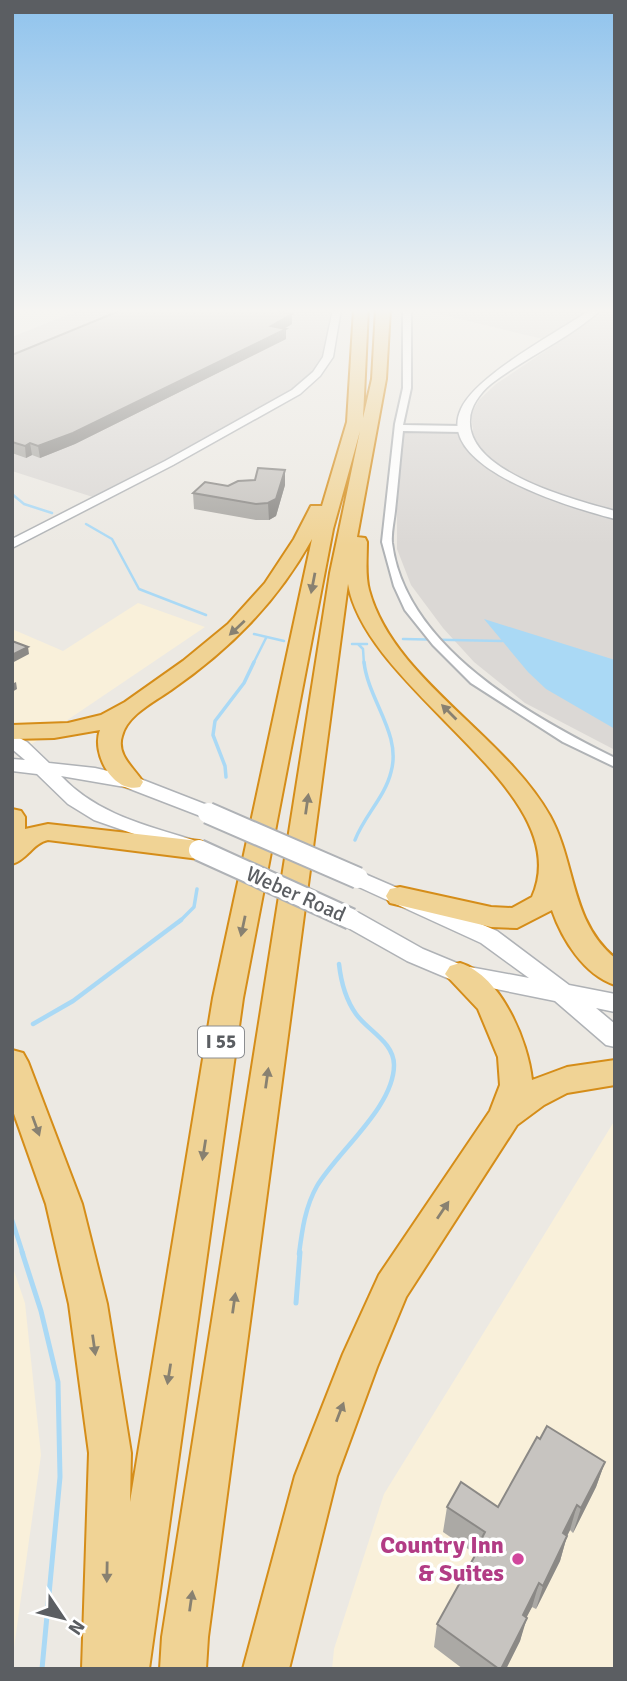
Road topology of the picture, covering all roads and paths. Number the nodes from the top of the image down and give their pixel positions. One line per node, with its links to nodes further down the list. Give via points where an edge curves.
1 (302, 387): 10 (street)
2 (358, 387): 6 (highway, I 55)
3 (377, 387): 9 (highway, I 55)
4 (407, 387): 7 (street)
5 (481, 387): 8 (street, via 463,410)
6 (355, 422): 14 (highway, one-way to 14, via 304,540 269,594 238,628); 36 (highway, I 55, one-way to 36, via 324,529 228,998)
7 (400, 428): 8 (street); 17 (street, via 387,542 410,610 475,680 547,727)
8 (462, 429): 11 (street, via 479,455 508,477)
9 (359, 491): 25 (highway, one-way to 9, via 548,835 509,774 378,634 359,589); 37 (highway, I 55, one-way to 9, via 340,573)
10 (85, 507): 12 (street); 13 (street, via 77,518)
11 (615, 515)
12 (12, 544)
13 (12, 554)
14 (122, 714): 15 (highway, via 68,730); 20 (highway, via 107,740 114,763)
15 (12, 732)
16 (12, 740): 19 (main road, Weber Road)
17 (615, 763)
18 (12, 765): 19 (main road, Weber Road)
19 (43, 768): 20 (main road, Weber Road); 23 (main road, Weber Road, via 94,813)
20 (131, 782): 26 (main road, Weber Road, bridge)
21 (12, 817): 22 (highway)
22 (12, 833)
23 (199, 850): 24 (highway, via 48,832 32,835); 27 (main road, Weber Road, bridge)
24 (12, 855)
25 (554, 861): 26 (highway, via 543,903 517,918); 28 (highway, via 574,934 593,958)
26 (400, 896): 29 (main road, Weber Road, via 489,937)
27 (460, 974): 29 (main road, Weber Road); 34 (highway, via 491,1003 514,1057 516,1085)
28 (615, 974)
29 (563, 993): 30 (main road, Weber Road); 31 (main road, Weber Road)
30 (615, 1003)
31 (615, 1038)
32 (12, 1062): 35 (highway, one-way to 35, via 64,1204 90,1317 110,1454)
33 (615, 1072): 34 (highway, via 557,1081)
34 (505, 1116): 38 (highway, one-way to 34, via 316,1476 362,1355 392,1286)
35 (104, 1669)
36 (126, 1669)
37 (183, 1669)
38 (266, 1669)

